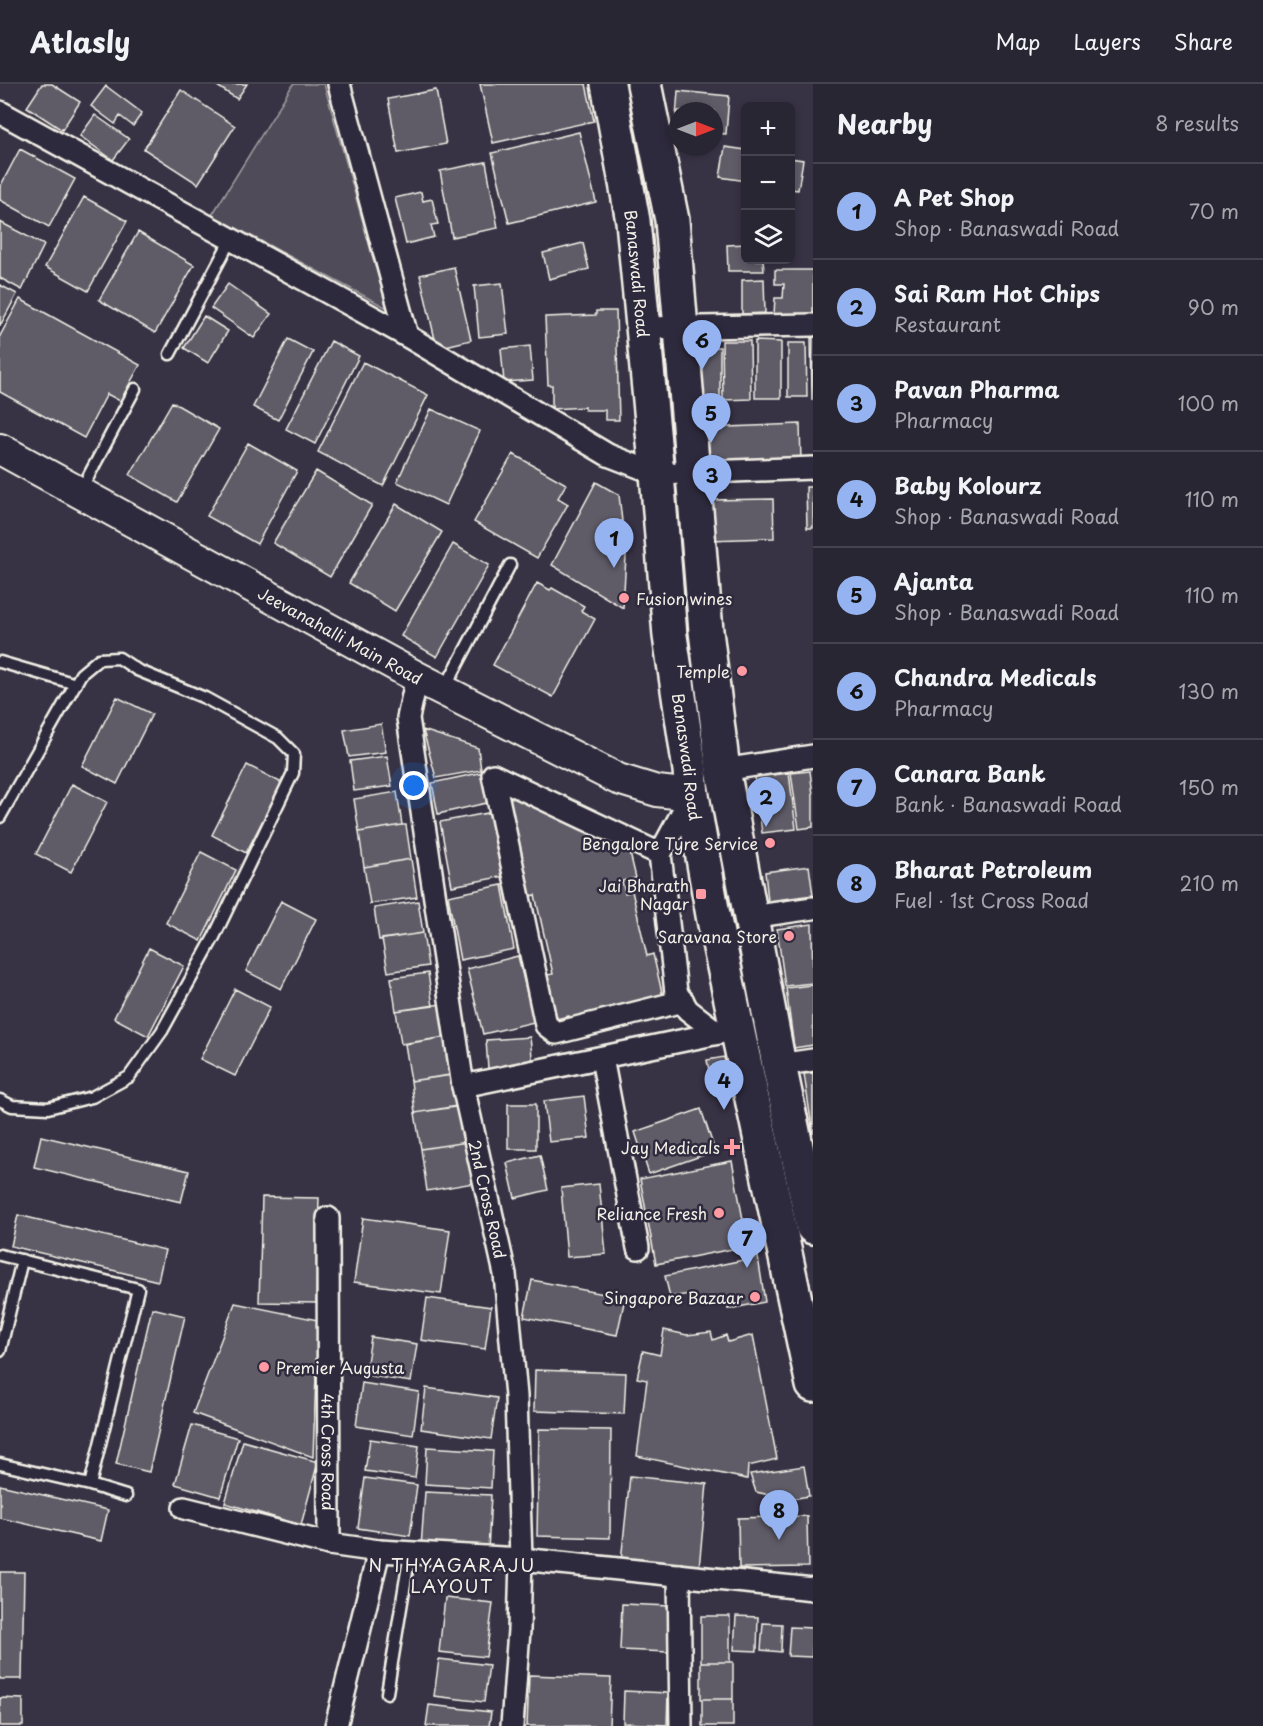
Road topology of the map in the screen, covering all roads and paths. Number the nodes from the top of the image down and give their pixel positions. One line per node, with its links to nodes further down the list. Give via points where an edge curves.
1 (339, 84): 9 (street)
2 (608, 84): 8 (main road, Banaswadi Road, via 633,221)
3 (644, 84): 7 (main road, Banaswadi Road, via 672,220)
4 (0, 112): 5 (street)
5 (231, 239): 9 (street); 10 (lane)
6 (813, 325): 7 (street)
7 (680, 327): 8 (street); 15 (main road, Banaswadi Road)
8 (643, 328): 14 (main road, Banaswadi Road)
9 (407, 336): 14 (street, via 608,455)
10 (170, 354)
11 (135, 389): 16 (lane)
12 (0, 449): 16 (street, Jeevanahalli Main Road)
13 (813, 468): 15 (street)
14 (657, 474): 15 (street); 24 (main road, Banaswadi Road, via 670,636)
15 (692, 474): 23 (main road, Banaswadi Road)
16 (80, 492): 19 (street, Jeevanahalli Main Road)
17 (510, 565): 21 (lane)
18 (0, 663): 20 (lane)
19 (417, 676): 21 (street, Jeevanahalli Main Road); 34 (street, 2nd Cross Road, via 408,718)
20 (76, 684): 25 (lane); 35 (lane, via 81,674 99,659 119,658 278,738 294,754 293,773 214,937 162,1031 129,1077 92,1097 48,1108 12,1106)
21 (444, 690): 24 (street, Jeevanahalli Main Road, via 618,779 657,791)
22 (813, 756): 23 (street)
23 (723, 770): 28 (main road, Banaswadi Road)
24 (692, 795): 26 (street); 30 (main road, Banaswadi Road)
25 (0, 817)
26 (660, 854): 29 (street, via 676,992); 29 (street, via 493,775 546,1025 556,1033)
27 (813, 908): 28 (street)
28 (750, 917): 33 (main road, Banaswadi Road)
29 (683, 1001): 30 (street, via 688,1010)
30 (728, 1031): 31 (street); 42 (main road, Banaswadi Road)
31 (602, 1058): 34 (street); 38 (street)
32 (813, 1060): 33 (street)
33 (779, 1065): 37 (main road, Banaswadi Road)
34 (464, 1086): 50 (street, 2nd Cross Road, via 505,1274 516,1396)
35 (0, 1100)
36 (328, 1218): 47 (street, 4th Cross Road)
37 (812, 1220)
38 (638, 1248)
39 (0, 1255): 40 (lane)
40 (22, 1260): 41 (lane); 44 (lane, via 138,1289)
41 (0, 1351)
42 (813, 1385)
43 (0, 1464): 44 (lane)
44 (90, 1485): 45 (lane)
45 (126, 1496)
46 (184, 1508): 47 (street)
47 (329, 1544): 48 (street)
48 (379, 1551): 49 (street); 54 (street)
49 (410, 1553): 50 (street); 53 (lane)
50 (521, 1559): 51 (street); 55 (street, 2nd Cross Road)
51 (679, 1575): 52 (street); 56 (street)
52 (813, 1589)
53 (387, 1693)
54 (336, 1726)
55 (512, 1726)
56 (681, 1726)

